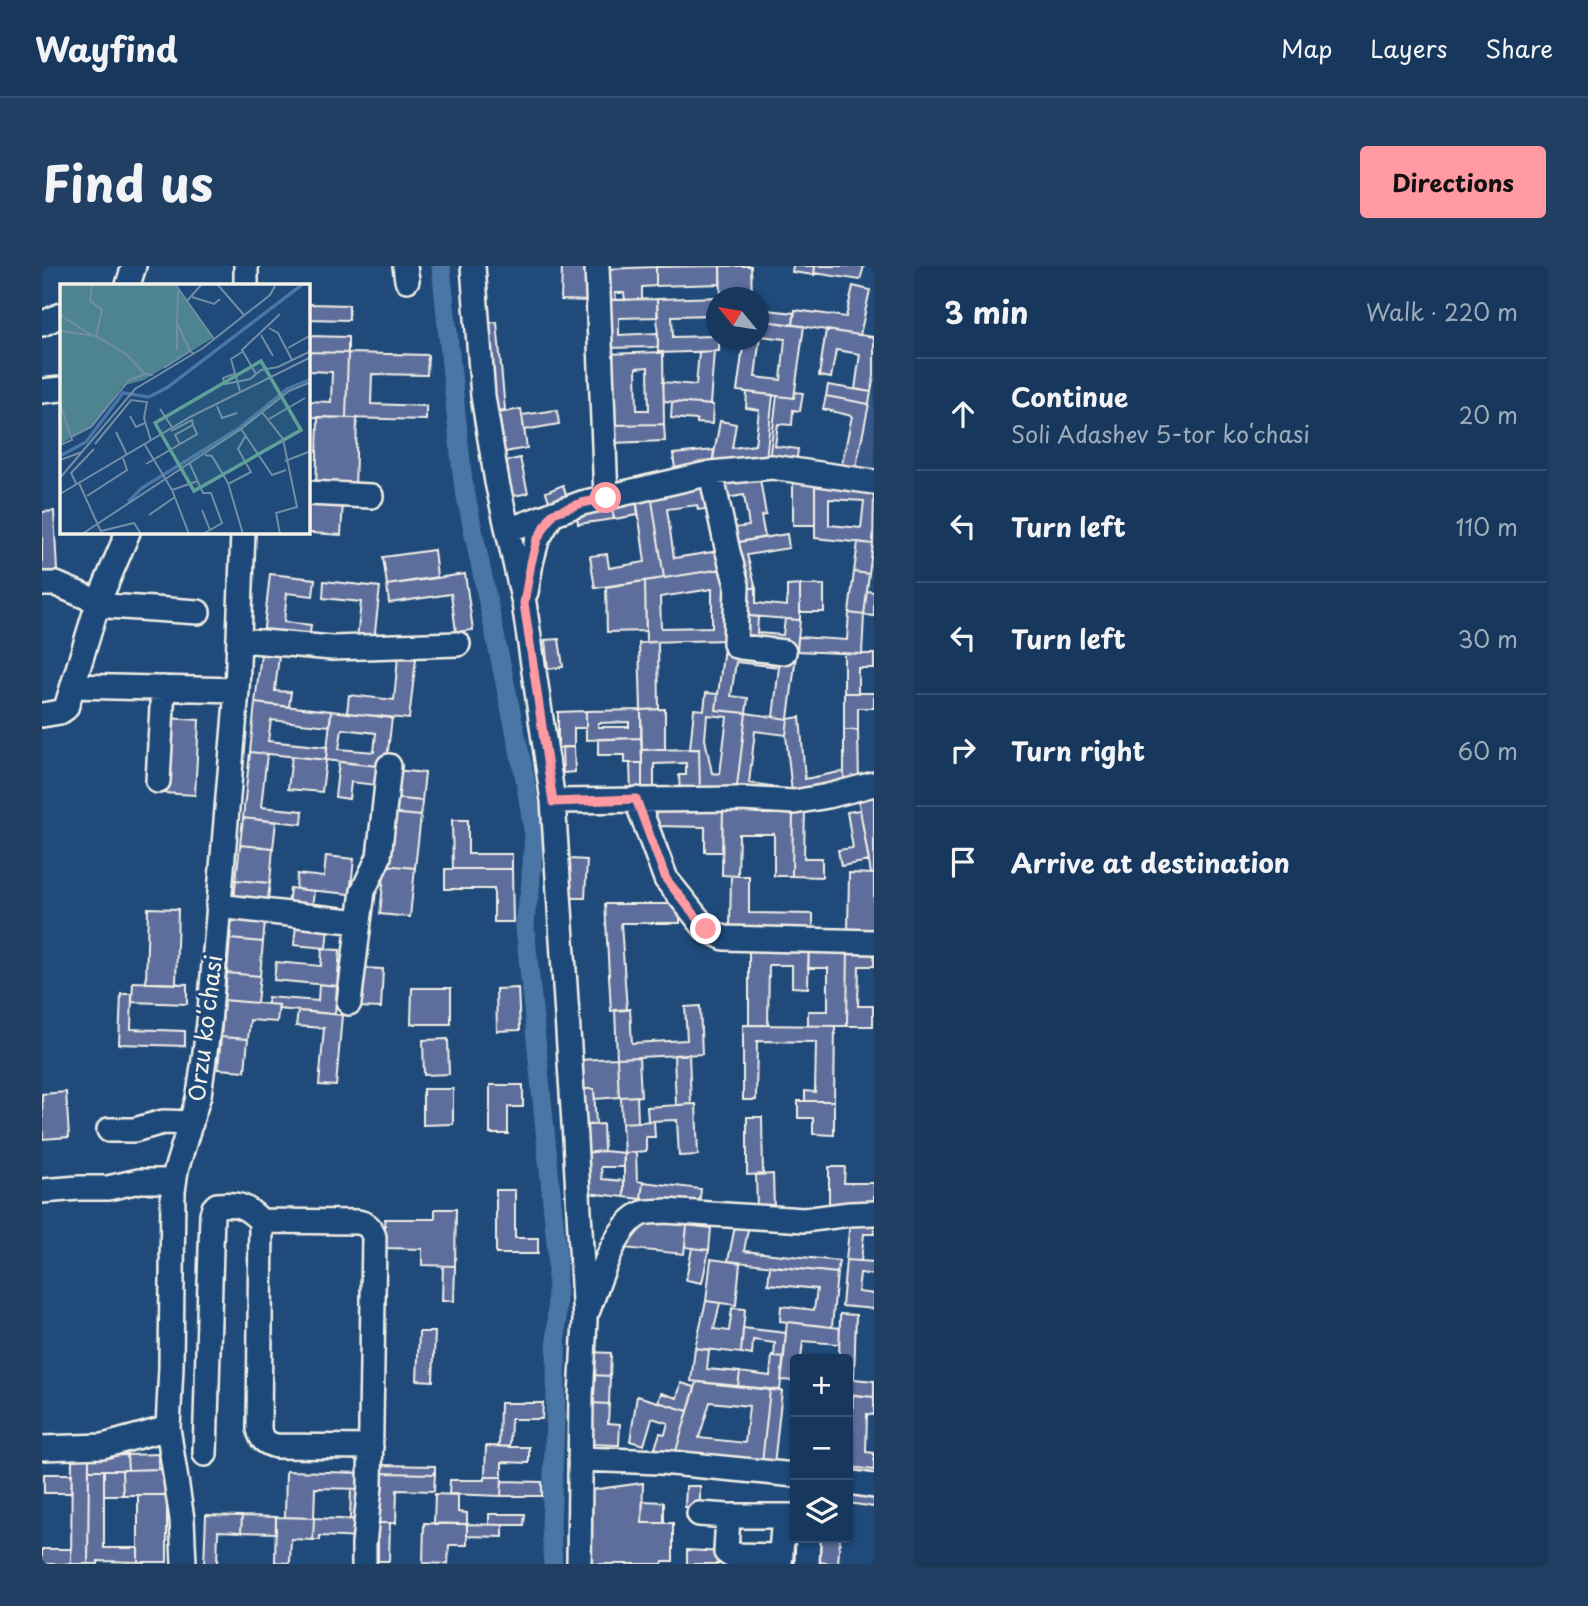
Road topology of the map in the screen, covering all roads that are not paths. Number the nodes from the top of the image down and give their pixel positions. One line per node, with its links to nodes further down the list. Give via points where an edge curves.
1 (134, 266): 4 (street)
2 (473, 266): 15 (street, via 484,396)
3 (597, 266): 13 (street)
4 (128, 284)
5 (60, 315): 6 (street)
6 (42, 324)
7 (60, 389): 8 (street)
8 (42, 391)
9 (711, 473): 10 (street, via 772,467); 13 (street); 24 (street, via 737,585 736,646)
10 (874, 482)
11 (310, 493): 12 (street)
12 (371, 496)
13 (606, 498): 14 (street)
14 (553, 513): 15 (street); 20 (street, via 537,540)
15 (508, 530): 20 (street)
16 (127, 534): 19 (street)
17 (243, 534): 22 (street, Orzu koʻchasi)
18 (42, 584): 19 (street, via 56,584)
19 (98, 603): 21 (street); 25 (street)
20 (524, 603): 33 (street)
21 (198, 612)
22 (240, 640): 23 (street, via 332,648); 27 (street, Orzu koʻchasi)
23 (458, 644)
24 (784, 652)
25 (74, 686): 26 (street); 28 (street, via 66,708)
26 (163, 688): 27 (street); 30 (street)
27 (237, 690): 34 (street, Orzu koʻchasi)
28 (42, 715)
29 (389, 766): 35 (street, via 379,857 363,891)
30 (158, 780)
31 (874, 784): 32 (street, via 794,802)
32 (636, 799): 33 (street); 36 (street, via 666,879 706,929 724,938)
33 (553, 802): 44 (street)
34 (218, 906): 35 (street); 38 (street, Orzu koʻchasi, via 203,1074)
35 (359, 922): 37 (street)
36 (874, 942)
37 (349, 1003)
38 (191, 1123): 39 (street); 40 (street, Orzu koʻchasi)
39 (109, 1130)
40 (174, 1181): 41 (street); 45 (street, Orzu koʻchasi)
41 (42, 1191)
42 (874, 1213): 44 (street, via 804,1220 644,1213 627,1223 617,1241)
43 (261, 1221): 46 (street, via 261,1438 276,1446); 46 (street, via 358,1222 372,1229); 48 (street, via 237,1204 217,1205 212,1214)
44 (585, 1320): 49 (street)
45 (169, 1428): 47 (street, via 103,1446); 58 (street, Orzu koʻchasi)
46 (371, 1447): 59 (street)
47 (42, 1448)
48 (205, 1454)
49 (580, 1459): 50 (street); 60 (street)
50 (790, 1475)
51 (853, 1483): 52 (street)
52 (874, 1486)
53 (699, 1514): 54 (street)
54 (728, 1516): 55 (street); 57 (street, via 726,1552)
55 (789, 1516): 57 (street)
56 (808, 1543): 61 (street)
57 (780, 1560)
58 (184, 1564)
59 (364, 1564)
60 (579, 1564)
61 (807, 1564)

